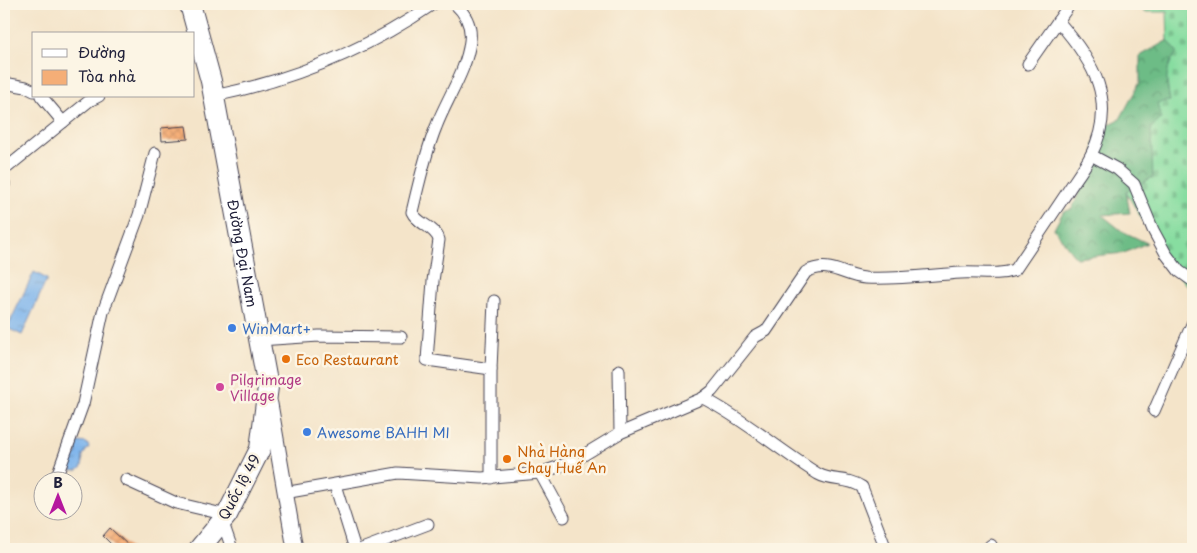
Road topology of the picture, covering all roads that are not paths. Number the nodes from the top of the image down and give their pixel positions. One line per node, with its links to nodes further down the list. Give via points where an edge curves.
1 (190, 4): 6 (highway, Đường Đại Nam)
2 (433, 4): 10 (street, via 343,55 282,79)
3 (455, 4): 22 (street, via 468,21 470,42 424,161 412,212 438,235 439,240 427,360)
4 (1070, 4): 5 (street)
5 (1058, 21): 7 (street); 15 (street, via 1078,43 1098,80 1103,101 1102,123)
6 (198, 48): 10 (highway, Đường Đại Nam)
7 (1028, 64)
8 (4, 83): 9 (street)
9 (32, 90)
10 (214, 96): 21 (highway, Đường Đại Nam)
11 (44, 98): 13 (street)
12 (95, 98): 13 (street)
13 (63, 122): 16 (street)
14 (155, 153): 28 (street, via 139,215 103,312 83,404)
15 (1091, 155): 17 (street, via 1117,169 1134,184 1166,254 1179,271); 25 (street, via 1015,270 998,274 865,278 833,268 816,267 806,272 766,331 755,336)
16 (4, 170)
17 (1193, 281)
18 (494, 301): 22 (street)
19 (1193, 322): 26 (street)
20 (401, 337): 21 (street, via 319,336)
21 (259, 340): 24 (highway, Đường Đại Nam)
22 (491, 369): 30 (street)
23 (619, 370): 27 (street)
24 (268, 387): 33 (street, Đường Đại Nam); 35 (highway, Quốc lộ 49, via 260,449)
25 (703, 398): 27 (street); 42 (street, via 725,409 821,475 853,481 862,487)
26 (1154, 411)
27 (620, 433): 29 (street, via 572,462)
28 (59, 470)
29 (540, 473): 30 (street); 34 (street)
30 (491, 478): 32 (street, via 398,473)
31 (126, 480): 35 (street, via 176,503)
32 (335, 485): 33 (street); 40 (street)
33 (284, 493): 39 (street, Đường Đại Nam)
34 (564, 517)
35 (224, 518): 37 (highway, Quốc lộ 49); 38 (street)
36 (428, 524): 41 (street)
37 (199, 549)
38 (232, 549)
39 (295, 549)
40 (355, 549)
41 (362, 549)
42 (886, 549)

